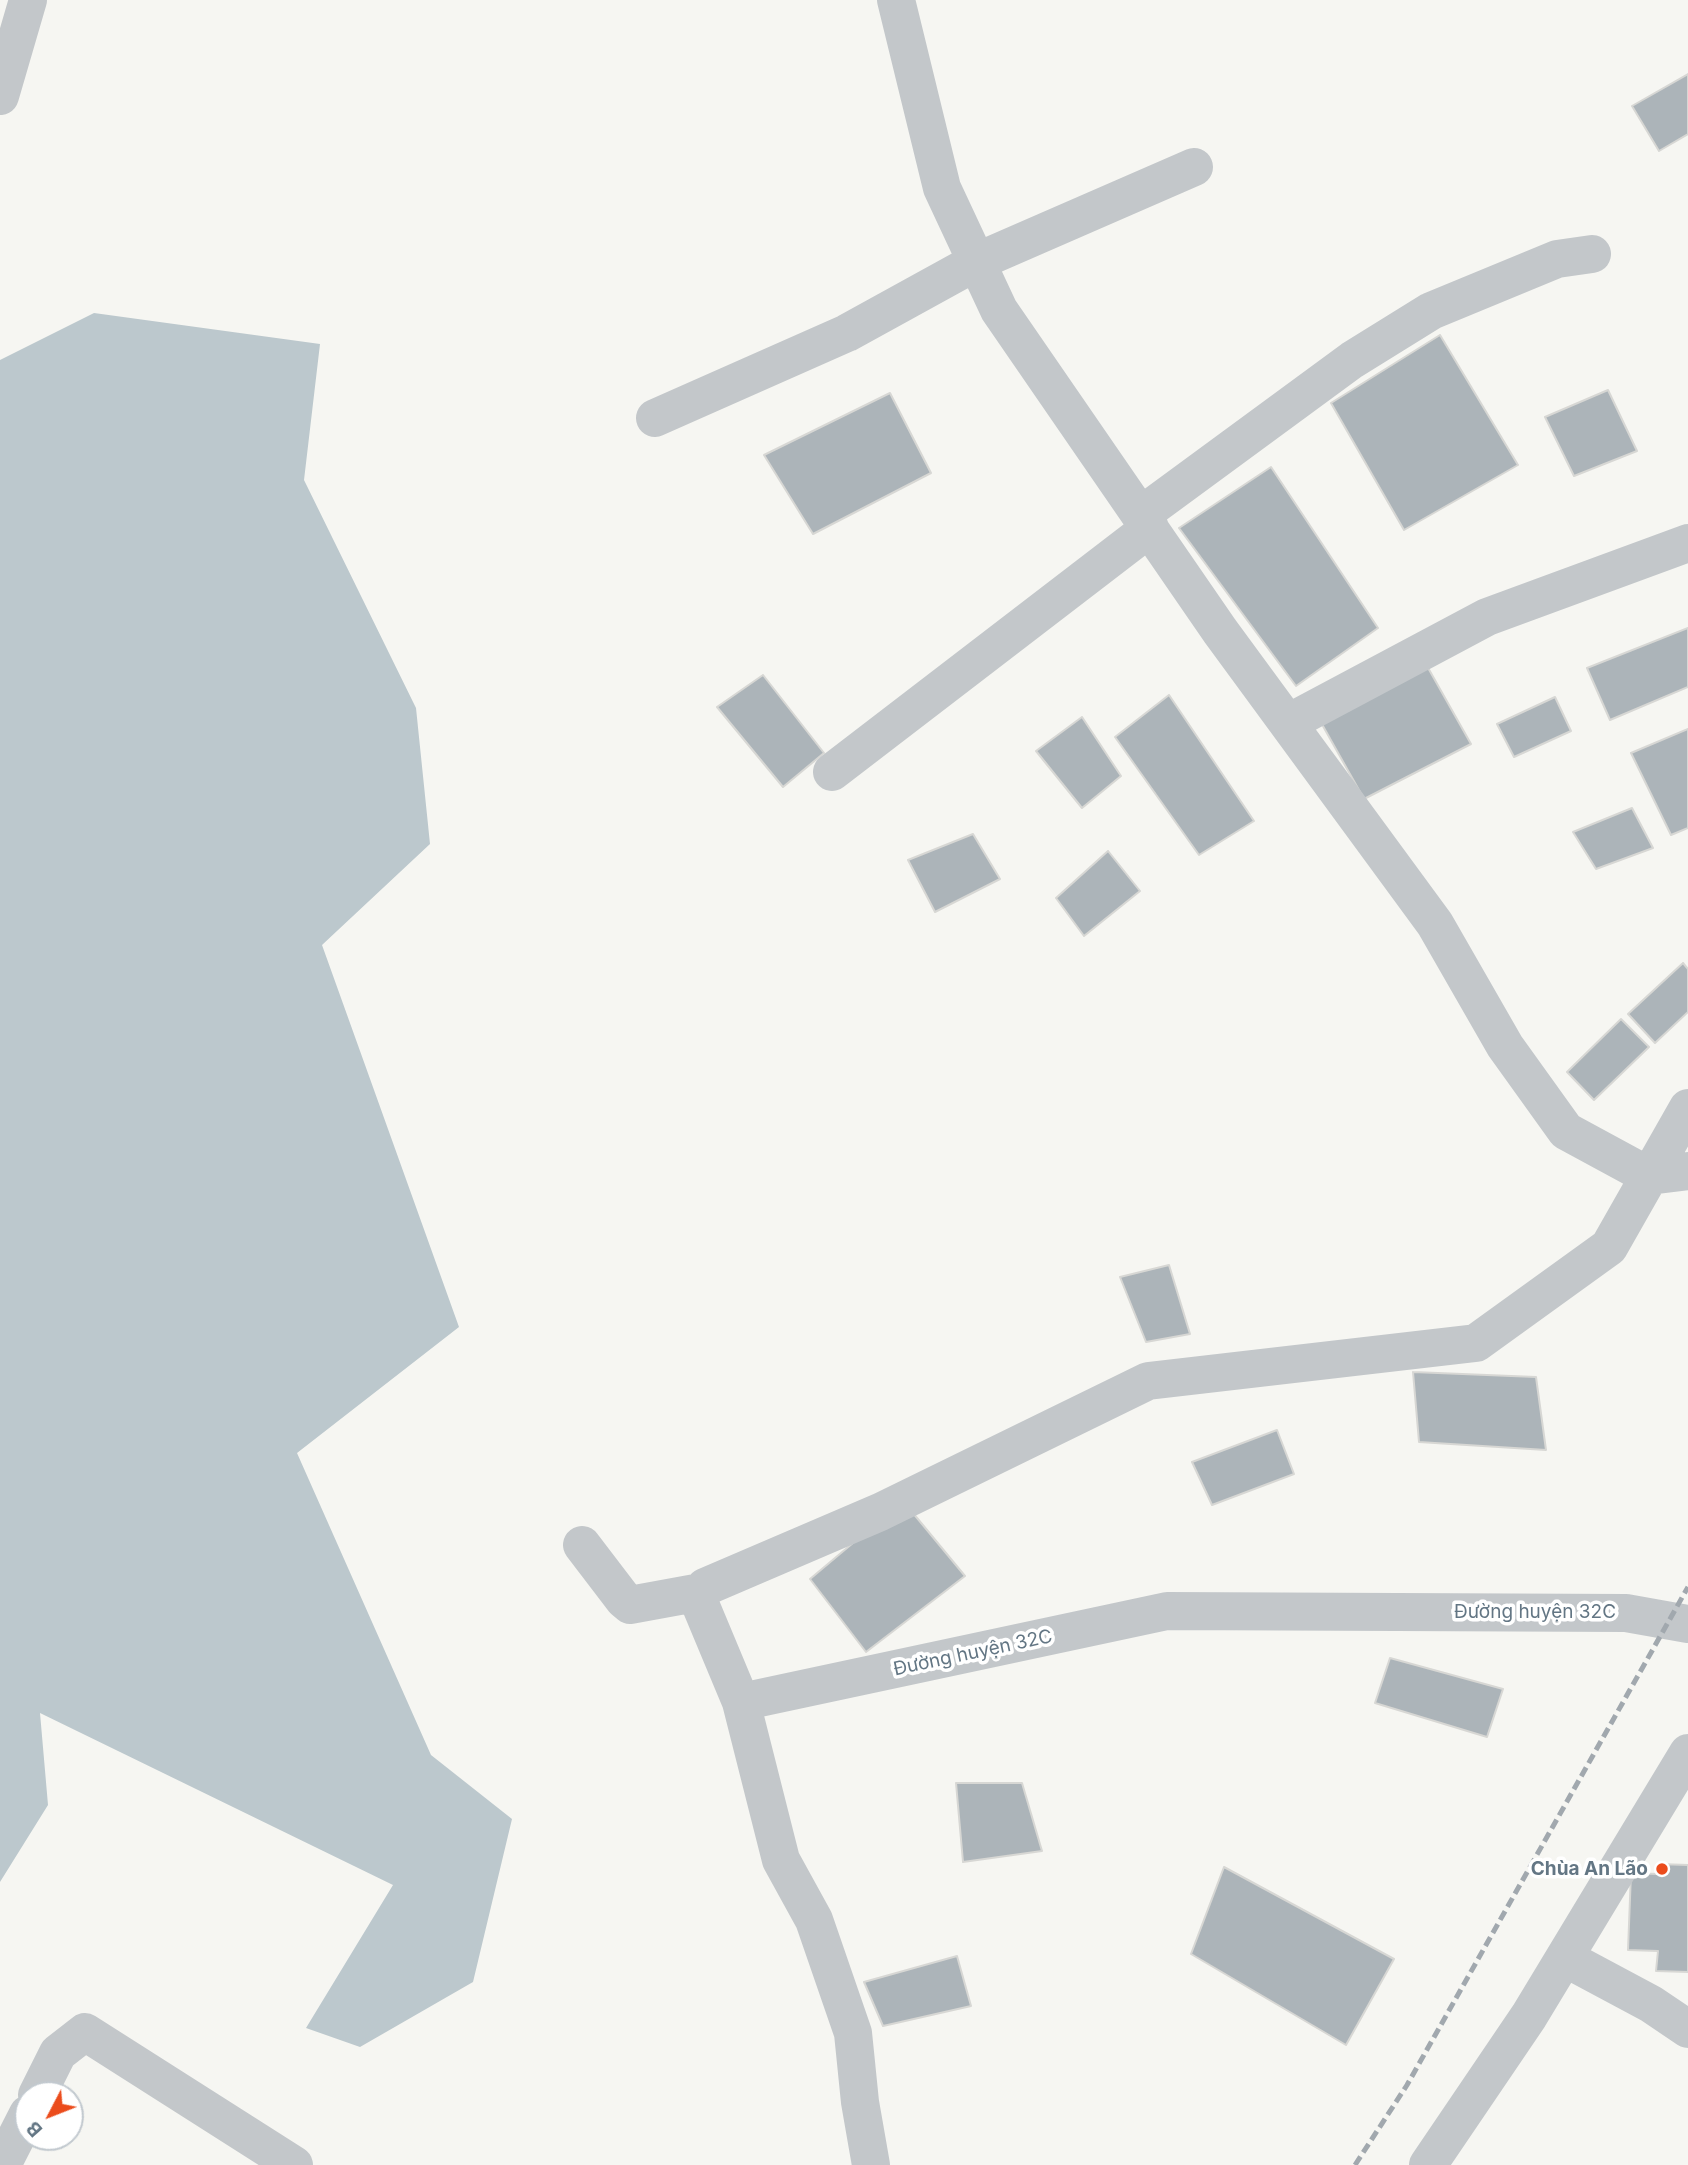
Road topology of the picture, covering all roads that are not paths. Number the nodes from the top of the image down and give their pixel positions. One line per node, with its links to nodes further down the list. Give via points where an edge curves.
1 (28, 0): 3 (street)
2 (896, 0): 6 (street, via 942,188)
3 (0, 96)
4 (1194, 167): 6 (street)
5 (1592, 254): 8 (street, via 1557,259 1431,311 1352,360)
6 (976, 262): 7 (street, via 847,333); 8 (street, via 999,310)
7 (655, 418)
8 (1146, 522): 10 (street); 11 (street)
9 (1688, 543): 10 (street, via 1487,617)
10 (1289, 723): 14 (street, via 1435,924 1505,1046 1566,1131)
11 (832, 772)
12 (1688, 1108): 14 (street)
13 (1688, 1171): 14 (street)
14 (1649, 1176): 16 (street, via 1609,1247 1476,1343 1149,1381 880,1513)
15 (582, 1545): 16 (street, via 630,1605)
16 (701, 1592): 18 (street, via 698,1600)
17 (1688, 1624): 18 (street, Đường huyện 32C, via 1626,1613 1167,1611)
18 (741, 1702): 26 (street, via 781,1860 814,1920 853,2033)
19 (1688, 1753): 20 (street)
20 (1564, 1958): 21 (street); 27 (street)
21 (1688, 2029)
22 (44, 2081): 25 (street, via 58,2053 85,2032)
23 (14, 2141): 24 (street)
24 (2, 2165)
25 (293, 2165)
26 (871, 2165)
27 (1428, 2165)

